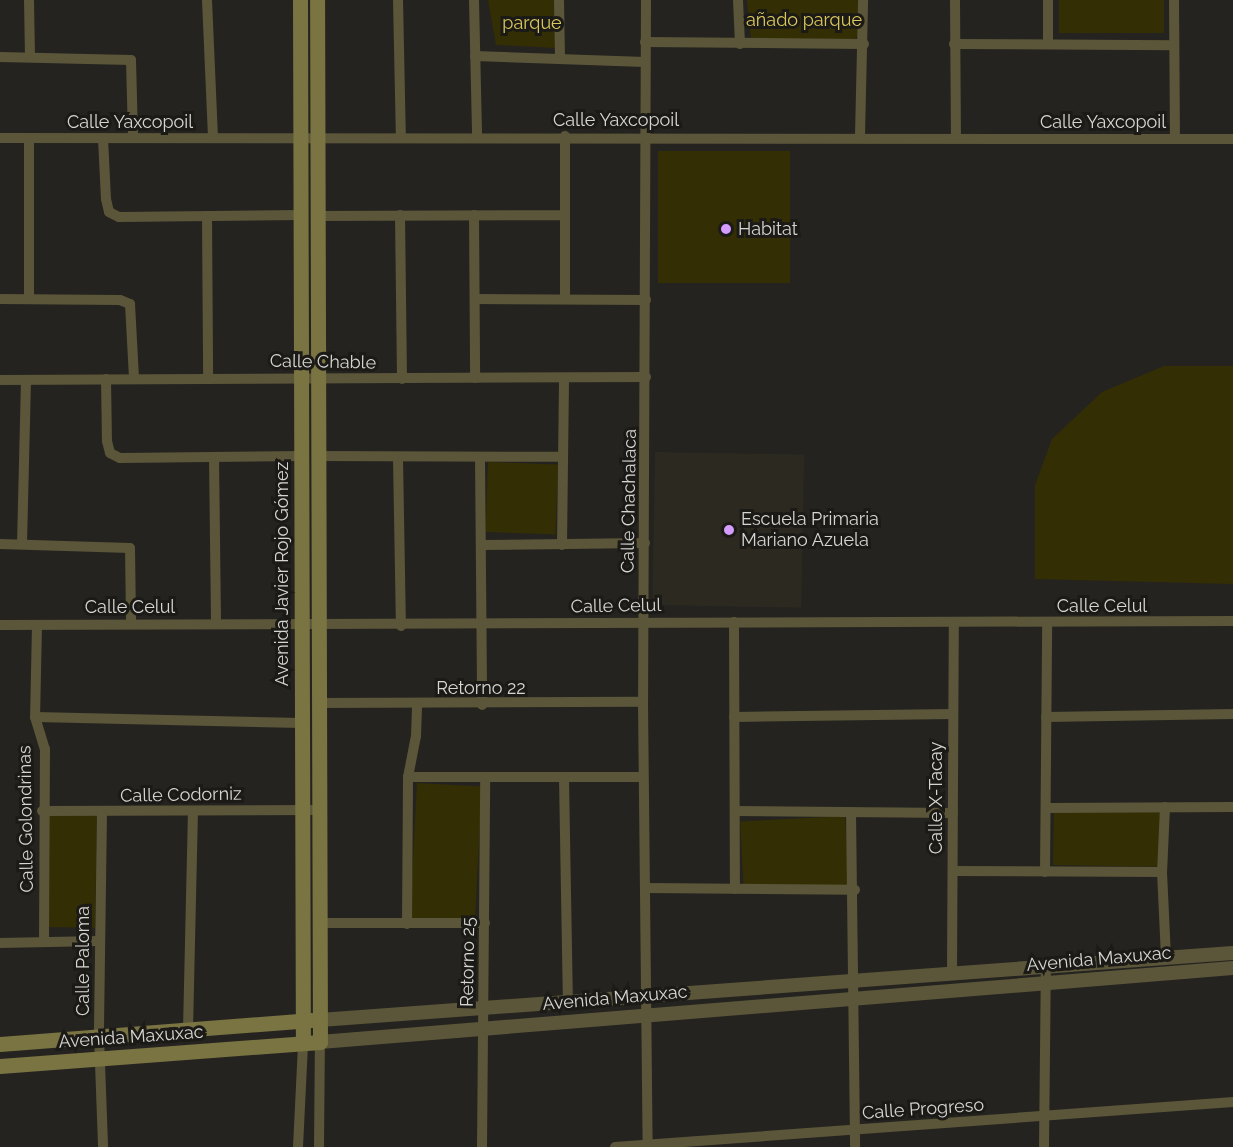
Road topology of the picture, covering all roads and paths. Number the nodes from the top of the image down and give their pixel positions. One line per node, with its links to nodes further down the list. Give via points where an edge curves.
1 (29, 0): 22 (street)
2 (207, 0): 32 (street)
3 (300, 0): 33 (main road, Avenida Javier Rojo Gómez)
4 (317, 0): 37 (main road, Avenida Javier Rojo Gómez)
5 (398, 0): 34 (street)
6 (474, 0): 20 (street)
7 (559, 0): 23 (street)
8 (646, 0): 14 (street, Calle Chachalaca)
9 (738, 0): 15 (street)
10 (863, 0): 16 (street)
11 (955, 0): 17 (street)
12 (1048, 0): 18 (street)
13 (1174, 0): 19 (street)
14 (645, 42): 15 (street); 24 (street, Calle Chachalaca)
15 (740, 44): 16 (street)
16 (864, 44): 27 (street)
17 (954, 44): 18 (street); 35 (street)
18 (1048, 44): 19 (street)
19 (1174, 45): 38 (street)
20 (475, 56): 23 (street); 28 (street)
21 (0, 57): 22 (street)
22 (30, 57): 31 (street, via 130,60)
23 (560, 59): 24 (street)
24 (645, 62): 26 (street, Calle Chachalaca)
25 (565, 136): 26 (street, Calle Yaxcopoil); 28 (street, Calle Yaxcopoil); 43 (street)
26 (644, 136): 27 (street, Calle Yaxcopoil); 50 (street, Calle Chachalaca)
27 (860, 136): 35 (street, Calle Yaxcopoil)
28 (477, 137): 34 (street, Calle Yaxcopoil)
29 (0, 138): 36 (street, Calle Yaxcopoil)
30 (103, 138): 31 (street, Calle Yaxcopoil); 36 (street, Calle Yaxcopoil); 44 (street, via 109,212 119,217)
31 (133, 138): 32 (street, Calle Yaxcopoil)
32 (213, 138): 33 (street, Calle Yaxcopoil)
33 (300, 138): 37 (street, Calle Yaxcopoil); 40 (main road, Avenida Javier Rojo Gómez)
34 (401, 138): 37 (street, Calle Yaxcopoil)
35 (956, 138): 38 (street, Calle Yaxcopoil)
36 (28, 139): 47 (street)
37 (318, 139): 45 (main road, Avenida Javier Rojo Gómez)
38 (1175, 139): 39 (street, Calle Yaxcopoil)
39 (1233, 139)
40 (300, 215): 44 (street); 52 (main road, Avenida Javier Rojo Gómez)
41 (400, 215): 42 (street); 45 (street); 57 (street)
42 (474, 215): 43 (street); 49 (street)
43 (564, 215): 48 (street)
44 (207, 216): 56 (street)
45 (318, 216): 60 (main road, Avenida Javier Rojo Gómez)
46 (0, 298): 47 (street)
47 (29, 298): 55 (street, via 120,300 130,304)
48 (565, 299): 49 (street); 50 (street)
49 (476, 300): 53 (street)
50 (646, 300): 51 (street, Calle Chachalaca)
51 (646, 377): 58 (street, Calle Chable); 68 (street, Calle Chachalaca)
52 (301, 378): 56 (street, Calle Chable); 60 (street, Calle Chable); 62 (main road, Avenida Javier Rojo Gómez)
53 (476, 378): 57 (street, Calle Chable); 58 (street, Calle Chable)
54 (106, 379): 55 (street, Calle Chable); 61 (street, Calle Chable); 64 (street, via 110,453 120,458)
55 (134, 379): 56 (street, Calle Chable)
56 (208, 379)
57 (402, 379): 60 (street, Calle Chable)
58 (564, 379): 67 (street)
59 (0, 380): 61 (street, Calle Chable)
60 (318, 380): 63 (main road, Avenida Javier Rojo Gómez)
61 (26, 381): 70 (street)
62 (301, 456): 64 (street); 83 (main road, Avenida Javier Rojo Gómez)
63 (319, 456): 65 (street); 80 (main road, Avenida Javier Rojo Gómez)
64 (214, 457): 79 (street)
65 (398, 458): 66 (street); 85 (street)
66 (480, 458): 67 (street); 71 (street)
67 (563, 458): 72 (street)
68 (645, 543): 72 (street); 74 (street, Calle Chachalaca)
69 (0, 544): 70 (street)
70 (22, 544): 77 (street, via 130,548)
71 (482, 545): 72 (street); 84 (street)
72 (562, 545)
73 (1233, 621): 76 (street, Calle Celul)
74 (644, 622): 75 (street, Calle Celul); 84 (street, Calle Celul); 86 (street, Calle Chachalaca)
75 (734, 622): 78 (street, Calle Celul); 93 (street)
76 (1047, 622): 78 (street, Calle Celul); 94 (street)
77 (131, 623): 79 (street, Calle Celul); 82 (street, Calle Celul)
78 (954, 623): 90 (street, Calle X-Tacay)
79 (216, 624): 83 (street, Calle Celul)
80 (319, 624): 83 (street, Calle Celul); 85 (street, Calle Celul); 87 (main road, Avenida Javier Rojo Gómez)
81 (0, 625): 82 (street, Calle Celul)
82 (37, 625): 92 (street, Calle Golondrinas)
83 (301, 625): 95 (main road, Avenida Javier Rojo Gómez)
84 (482, 625): 85 (street, Calle Celul); 89 (street)
85 (401, 626)
86 (643, 702): 89 (street, Retorno 22); 98 (street, Calle Chachalaca)
87 (319, 704): 88 (street, Retorno 22); 104 (main road, Avenida Javier Rojo Gómez)
88 (417, 704): 89 (street, Retorno 22); 96 (street)
89 (482, 705)
90 (953, 714): 93 (street); 110 (street, Calle X-Tacay)
91 (1233, 714): 94 (street)
92 (35, 717): 95 (street); 105 (street, Calle Golondrinas, via 45,749)
93 (734, 717): 106 (street)
94 (1046, 717): 102 (street)
95 (302, 723): 103 (main road, Avenida Javier Rojo Gómez)
96 (408, 777): 97 (street); 119 (street)
97 (485, 777): 99 (street); 118 (street, Retorno 25)
98 (643, 777): 99 (street); 114 (street, Calle Chachalaca)
99 (564, 778): 132 (street)
100 (1165, 807): 101 (street); 102 (street); 113 (street)
101 (1233, 807)
102 (1046, 808): 112 (street)
103 (302, 810): 104 (street, Calle Codorniz); 109 (street, Calle Codorniz); 137 (main road, Avenida Javier Rojo Gómez)
104 (320, 810): 117 (main road, Avenida Javier Rojo Gómez)
105 (42, 811): 107 (street, Calle Codorniz); 121 (street, Calle Golondrinas)
106 (735, 811): 108 (street); 115 (street)
107 (102, 812): 109 (street, Calle Codorniz); 120 (street, Calle Paloma)
108 (851, 812): 110 (street); 116 (street)
109 (193, 813): 140 (street)
110 (953, 813): 111 (street, Calle X-Tacay)
111 (953, 871): 112 (street); 127 (street, Calle X-Tacay)
112 (1045, 872): 113 (street)
113 (1162, 872): 124 (street)
114 (646, 888): 115 (street); 130 (street, Calle Chachalaca)
115 (735, 889): 116 (street)
116 (855, 890): 128 (street)
117 (320, 923): 119 (street); 136 (main road, Avenida Javier Rojo Gómez)
118 (485, 923): 119 (street); 133 (street, Retorno 25)
119 (407, 924)
120 (99, 941): 121 (street); 141 (street, Calle Paloma)
121 (44, 942): 122 (street)
122 (0, 943)
123 (1233, 953): 124 (street, Avenida Maxuxac)
124 (1166, 958): 125 (street, Avenida Maxuxac)
125 (1046, 967): 127 (street, Avenida Maxuxac); 129 (street)
126 (1233, 968): 129 (street, Avenida Maxuxac)
127 (952, 974): 128 (street, Avenida Maxuxac)
128 (856, 981): 130 (street, Avenida Maxuxac); 131 (street)
129 (1047, 983): 131 (street, Avenida Maxuxac); 150 (street)
130 (645, 996): 132 (street, Avenida Maxuxac); 135 (street, Calle Chachalaca)
131 (856, 998): 135 (street, Avenida Maxuxac); 151 (street)
132 (568, 1002): 133 (street, Avenida Maxuxac)
133 (484, 1008): 134 (street, Avenida Maxuxac); 139 (street, Retorno 25)
134 (383, 1015): 136 (street, Avenida Maxuxac); 142 (street)
135 (646, 1015): 139 (street, Avenida Maxuxac); 152 (street, Calle Chachalaca)
136 (320, 1020): 137 (main road, Avenida Maxuxac); 143 (main road, Avenida Javier Rojo Gómez)
137 (303, 1021): 138 (main road, Avenida Maxuxac); 144 (main road, Avenida Javier Rojo Gómez)
138 (246, 1025): 140 (main road, Avenida Maxuxac); 146 (main road)
139 (484, 1029): 142 (street, Avenida Maxuxac); 156 (street, Retorno 25)
140 (188, 1030): 141 (main road, Avenida Maxuxac)
141 (99, 1036): 145 (main road, Avenida Maxuxac); 147 (street, Calle Paloma)
142 (386, 1036): 143 (street, Avenida Maxuxac)
143 (320, 1042): 144 (main road, Avenida Maxuxac); 155 (street, Avenida Javier Rojo Gómez)
144 (303, 1043): 146 (main road, Avenida Maxuxac); 154 (street, Avenida Javier Rojo Gómez)
145 (0, 1044)
146 (249, 1047): 147 (main road, Avenida Maxuxac)
147 (102, 1059): 148 (main road, Avenida Maxuxac); 153 (street, Calle Paloma)
148 (0, 1066)
149 (1233, 1102): 150 (street, Calle Progreso)
150 (1044, 1117): 151 (street, Calle Progreso); 159 (street)
151 (855, 1130): 152 (street, Calle Progreso); 158 (street)
152 (648, 1146): 157 (street, Calle Progreso)
153 (103, 1147)
154 (298, 1147)
155 (319, 1147)
156 (482, 1147)
157 (615, 1147)
158 (855, 1147)
159 (1044, 1147)

